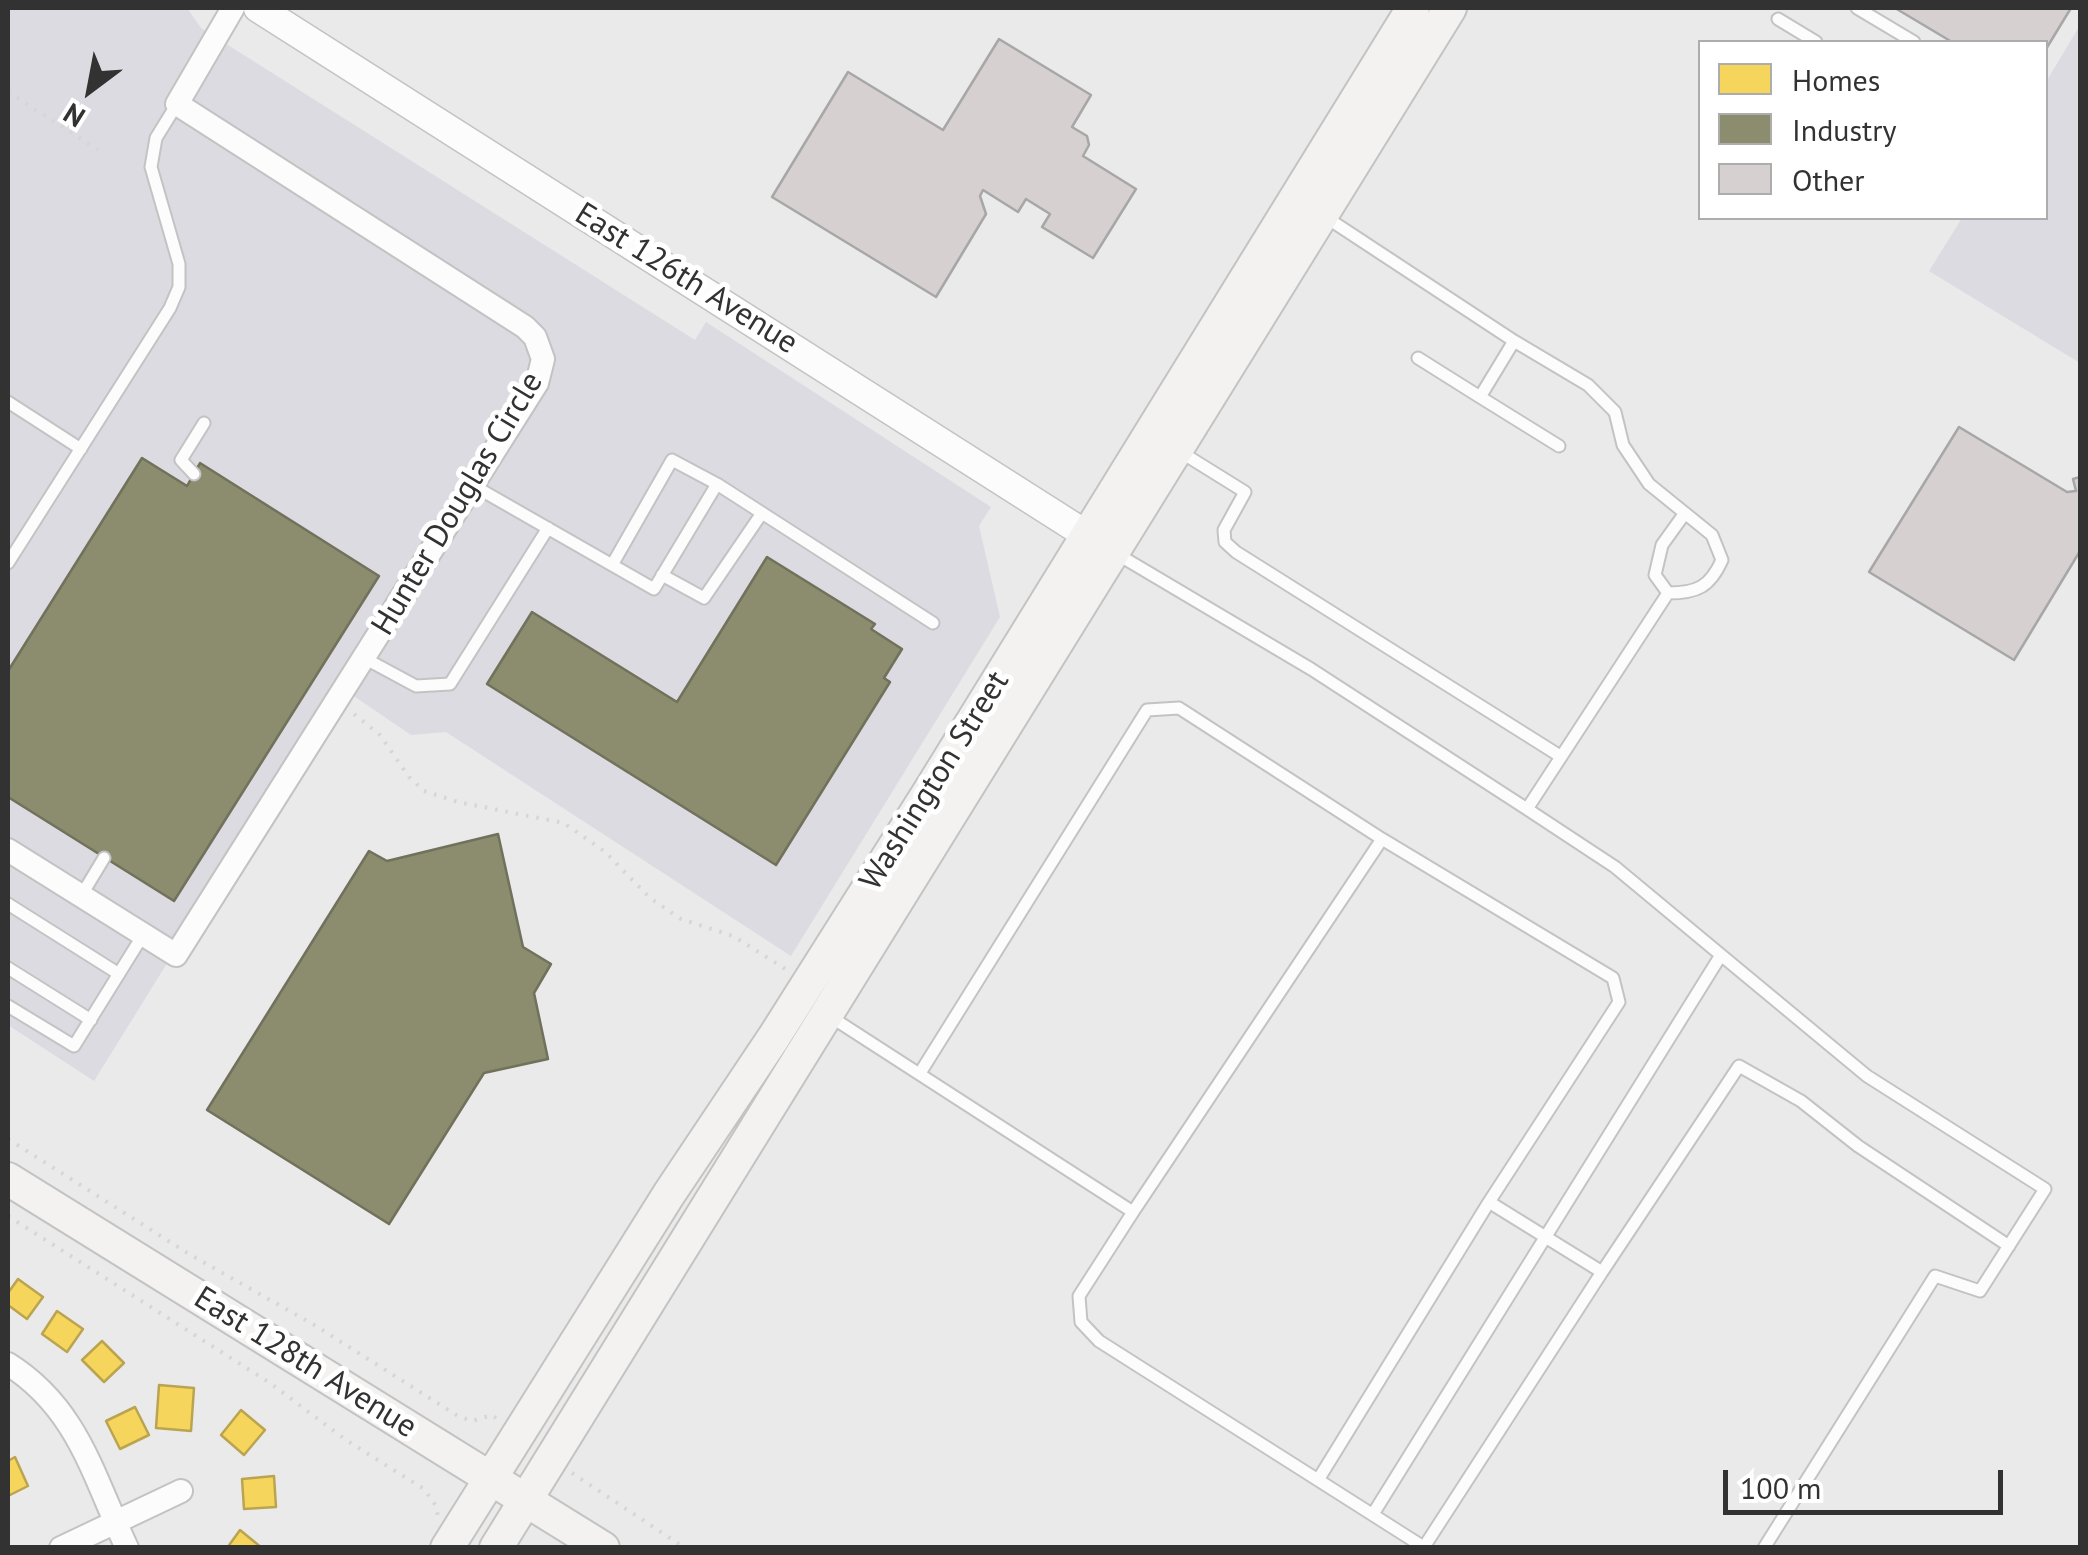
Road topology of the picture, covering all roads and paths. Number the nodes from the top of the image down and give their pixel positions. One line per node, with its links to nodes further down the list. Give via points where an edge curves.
1 (233, 8): 10 (street)
2 (258, 8): 27 (street, East 126th Avenue)
3 (1414, 8): 12 (main road, Washington Street)
4 (1450, 8): 12 (main road, Washington Street)
5 (1857, 8): 8 (lane)
6 (1778, 20): 7 (lane)
7 (1813, 40)
8 (1911, 40)
9 (8, 92): 11 (path)
10 (177, 104): 19 (lane, via 156,138 152,167 179,264 179,287); 23 (street, Hunter Douglas Circle, via 535,337 542,372)
11 (98, 150)
12 (1306, 209): 13 (lane); 20 (main road, Washington Street); 27 (main road, Washington Street)
13 (1514, 341): 15 (lane); 25 (lane, via 1588,385 1615,412 1622,444 1649,484)
14 (1418, 358): 15 (lane)
15 (1480, 396): 18 (lane)
16 (8, 402): 19 (lane)
17 (204, 423): 21 (lane, via 181,460)
18 (1560, 446)
19 (81, 448): 28 (lane)
20 (1176, 450): 27 (main road, Washington Street); 35 (lane, via 1245,492 1224,530 1236,552)
21 (194, 474)
22 (717, 484): 24 (lane); 29 (lane, via 672,460); 30 (lane)
23 (474, 486): 26 (lane); 33 (street, Hunter Douglas Circle)
24 (762, 513): 30 (lane, via 704,598); 32 (lane)
25 (1685, 513): 31 (lane, via 1662,545 1654,574); 31 (lane, via 1712,535 1722,560 1715,576 1692,593)
26 (548, 528): 29 (lane); 33 (lane, via 450,684 416,686)
27 (1100, 544): 36 (lane, via 1311,669); 48 (main road, Washington Street); 62 (main road, Washington Street, via 669,1194)
28 (8, 562)
29 (612, 565): 30 (lane, via 654,589)
30 (662, 575)
31 (1668, 594): 35 (lane)
32 (933, 623)
33 (364, 658): 42 (street, Hunter Douglas Circle, via 176,955)
34 (348, 709): 45 (path, via 380,734 424,791 564,823 681,919 734,936)
35 (1560, 756): 36 (lane)
36 (1527, 809): 43 (lane, via 1615,866)
37 (1382, 839): 50 (lane, via 1179,708 1147,710); 53 (lane, via 1613,978 1619,1002); 54 (lane)
38 (8, 850): 40 (street, Hunter Douglas Circle)
39 (104, 858): 40 (lane)
40 (81, 896): 42 (street, Hunter Douglas Circle)
41 (8, 904): 46 (lane)
42 (144, 935): 46 (lane)
43 (1721, 955): 56 (lane); 57 (lane, via 1866,1076 2045,1190)
44 (8, 968): 49 (lane)
45 (791, 972)
46 (119, 974): 49 (lane)
47 (8, 1006): 49 (lane, via 74,1046)
48 (828, 1015): 50 (lane); 65 (main road, Washington Street)
49 (91, 1020)
50 (920, 1074): 54 (lane)
51 (8, 1140): 60 (path, via 458,1416 472,1422)
52 (8, 1179): 62 (main road, East 128th Avenue)
53 (1489, 1202): 56 (lane); 63 (lane)
54 (1133, 1212): 63 (lane, via 1079,1296 1081,1322 1098,1341)
55 (8, 1216): 68 (path, via 424,1489)
56 (1547, 1238): 58 (lane); 66 (lane)
57 (2009, 1246): 58 (lane, via 1739,1066); 75 (lane, via 1980,1291 1935,1276)
58 (1602, 1272): 69 (lane)
59 (8, 1364): 67 (street, via 45,1392 68,1421)
60 (496, 1418)
61 (572, 1473): 74 (path)
62 (491, 1478): 65 (main road, East 128th Avenue); 68 (main road, Washington Street)
63 (1318, 1480): 66 (lane)
64 (181, 1491): 67 (street)
65 (526, 1500): 72 (main road, Washington Street); 73 (main road, East 128th Avenue)
66 (1373, 1514): 69 (lane)
67 (115, 1522): 70 (street); 71 (street)
68 (442, 1532)
69 (1424, 1547)
70 (61, 1548)
71 (127, 1548)
72 (496, 1548)
73 (603, 1548)
74 (685, 1548)
75 (1764, 1548)

